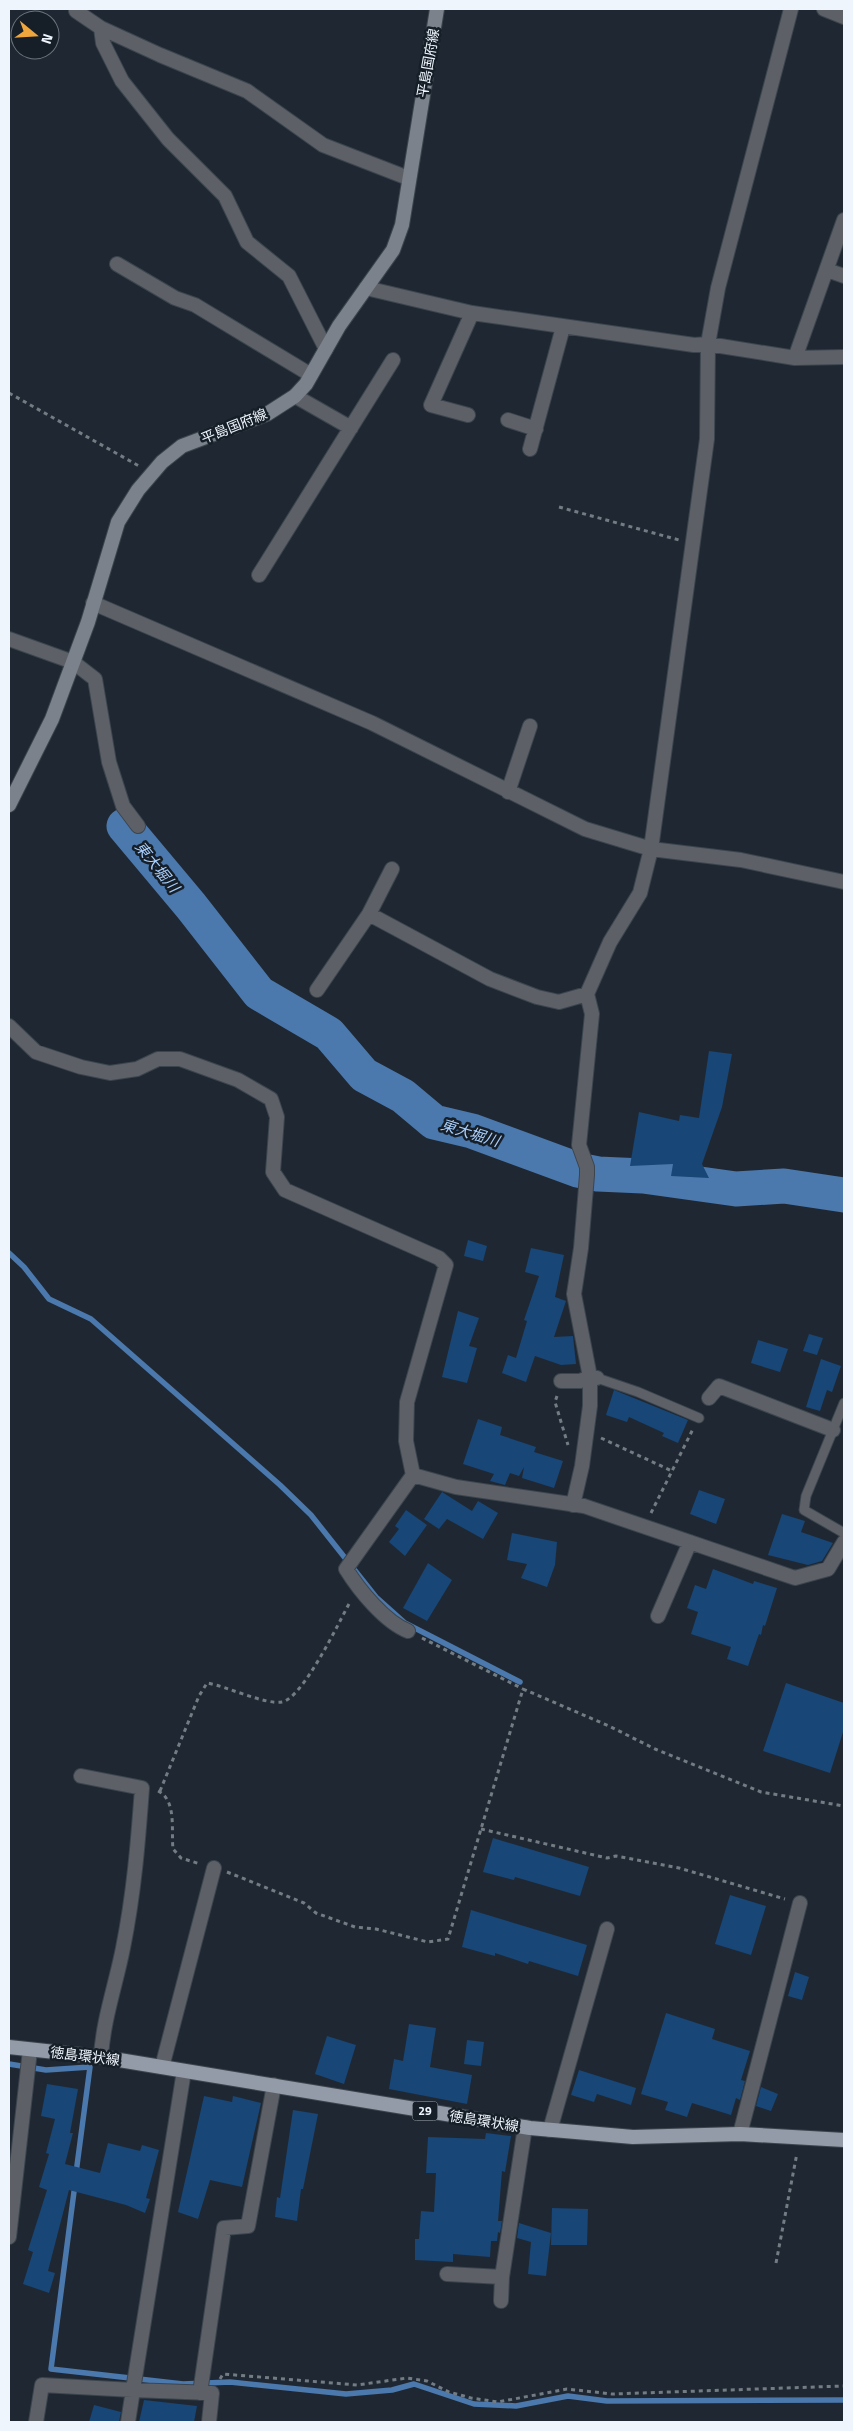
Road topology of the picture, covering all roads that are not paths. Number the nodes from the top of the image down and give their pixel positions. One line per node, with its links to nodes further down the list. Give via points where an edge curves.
1 (437, 9): 7 (main road, 平島国府線)
2 (791, 9): 15 (street, via 718,288)
3 (824, 9): 5 (street)
4 (76, 11): 6 (street)
5 (844, 17)
6 (102, 28): 7 (street, via 247,91 323,145); 16 (street, via 103,44 122,80 168,139 225,196 247,242 289,276)
7 (408, 178): 12 (main road, 平島国府線, via 402,224 394,250)
8 (844, 220): 10 (street)
9 (117, 264): 20 (street, via 175,298 195,305)
10 (826, 270): 11 (street); 18 (street)
11 (844, 276)
12 (366, 288): 13 (street); 16 (main road, 平島国府線)
13 (472, 313): 14 (street); 22 (street, via 430,405)
14 (563, 327): 15 (street, via 694,345); 25 (street)
15 (708, 344): 18 (street); 35 (street, via 707,439)
16 (326, 349): 20 (main road, 平島国府線)
17 (844, 357): 18 (street)
18 (795, 358)
19 (393, 360): 24 (street)
20 (311, 376): 21 (main road, 平島国府線)
21 (296, 396): 24 (street); 28 (main road, 平島国府線, via 267,414 182,446 162,462 138,490 118,522)
22 (468, 415)
23 (508, 420): 25 (street)
24 (350, 428): 27 (street)
25 (536, 429): 26 (street)
26 (530, 449)
27 (259, 575)
28 (93, 603): 30 (main road, 平島国府線); 32 (street, via 372,723)
29 (9, 639): 30 (street)
30 (73, 662): 33 (main road, 平島国府線, via 52,719); 34 (street, via 95,679 109,762 123,806)
31 (530, 726): 32 (street)
32 (508, 792): 35 (street, via 585,829)
33 (9, 805)
34 (138, 826)
35 (651, 848): 37 (street, via 741,860); 40 (street, via 640,893 610,942)
36 (392, 869): 38 (street)
37 (844, 882)
38 (369, 914): 39 (street); 40 (street, via 490,980 559,1002)
39 (317, 990)
40 (587, 994): 42 (street, via 592,1014 579,1145 587,1171 574,1294)
41 (9, 1026): 48 (street, via 36,1052 81,1067 110,1073 137,1069 158,1059 180,1058 238,1080 271,1099 277,1117 273,1172 285,1190 439,1258 446,1265 407,1402 406,1441)
42 (594, 1377): 43 (street); 46 (lane); 49 (street, via 590,1435 578,1462)
43 (561, 1381)
44 (709, 1398): 47 (street, via 720,1386)
45 (844, 1402): 47 (lane)
46 (699, 1418)
47 (833, 1430): 50 (lane, via 806,1496 804,1510)
48 (413, 1475): 49 (street, via 456,1487); 54 (street, via 346,1570 357,1587 398,1627)
49 (573, 1504): 51 (street, via 648,1522)
50 (844, 1533)
51 (690, 1542): 52 (street, via 795,1578 828,1569); 53 (street)
52 (844, 1542)
53 (658, 1616)
54 (408, 1631)
55 (81, 1776): 60 (street, via 142,1788 136,1879 102,2037)
56 (214, 1868): 62 (street)
57 (800, 1903): 67 (street)
58 (607, 1929): 66 (street)
59 (9, 2048): 61 (main road, 徳島環状線 / 29)
60 (101, 2057): 61 (main road, 徳島環状線 / 29); 62 (main road, 徳島環状線 / 29)
61 (28, 2062): 69 (street)
62 (162, 2067): 63 (main road, 徳島環状線 / 29)
63 (184, 2070): 64 (main road, 徳島環状線 / 29); 73 (street)
64 (274, 2085): 65 (main road, 徳島環状線 / 29); 74 (street, via 248,2226 224,2228)
65 (525, 2127): 66 (main road, 徳島環状線 / 29); 71 (street)
66 (550, 2130): 67 (main road, 徳島環状線 / 29, via 633,2137)
67 (740, 2134): 68 (main road, 徳島環状線 / 29)
68 (844, 2140)
69 (9, 2237)
70 (447, 2274): 71 (street)
71 (502, 2277): 72 (street)
72 (501, 2301)
73 (134, 2382): 74 (street); 75 (street, via 42,2385); 76 (street)
74 (201, 2386): 77 (street, via 212,2393)
75 (36, 2422)
76 (128, 2422)
77 (209, 2422)

